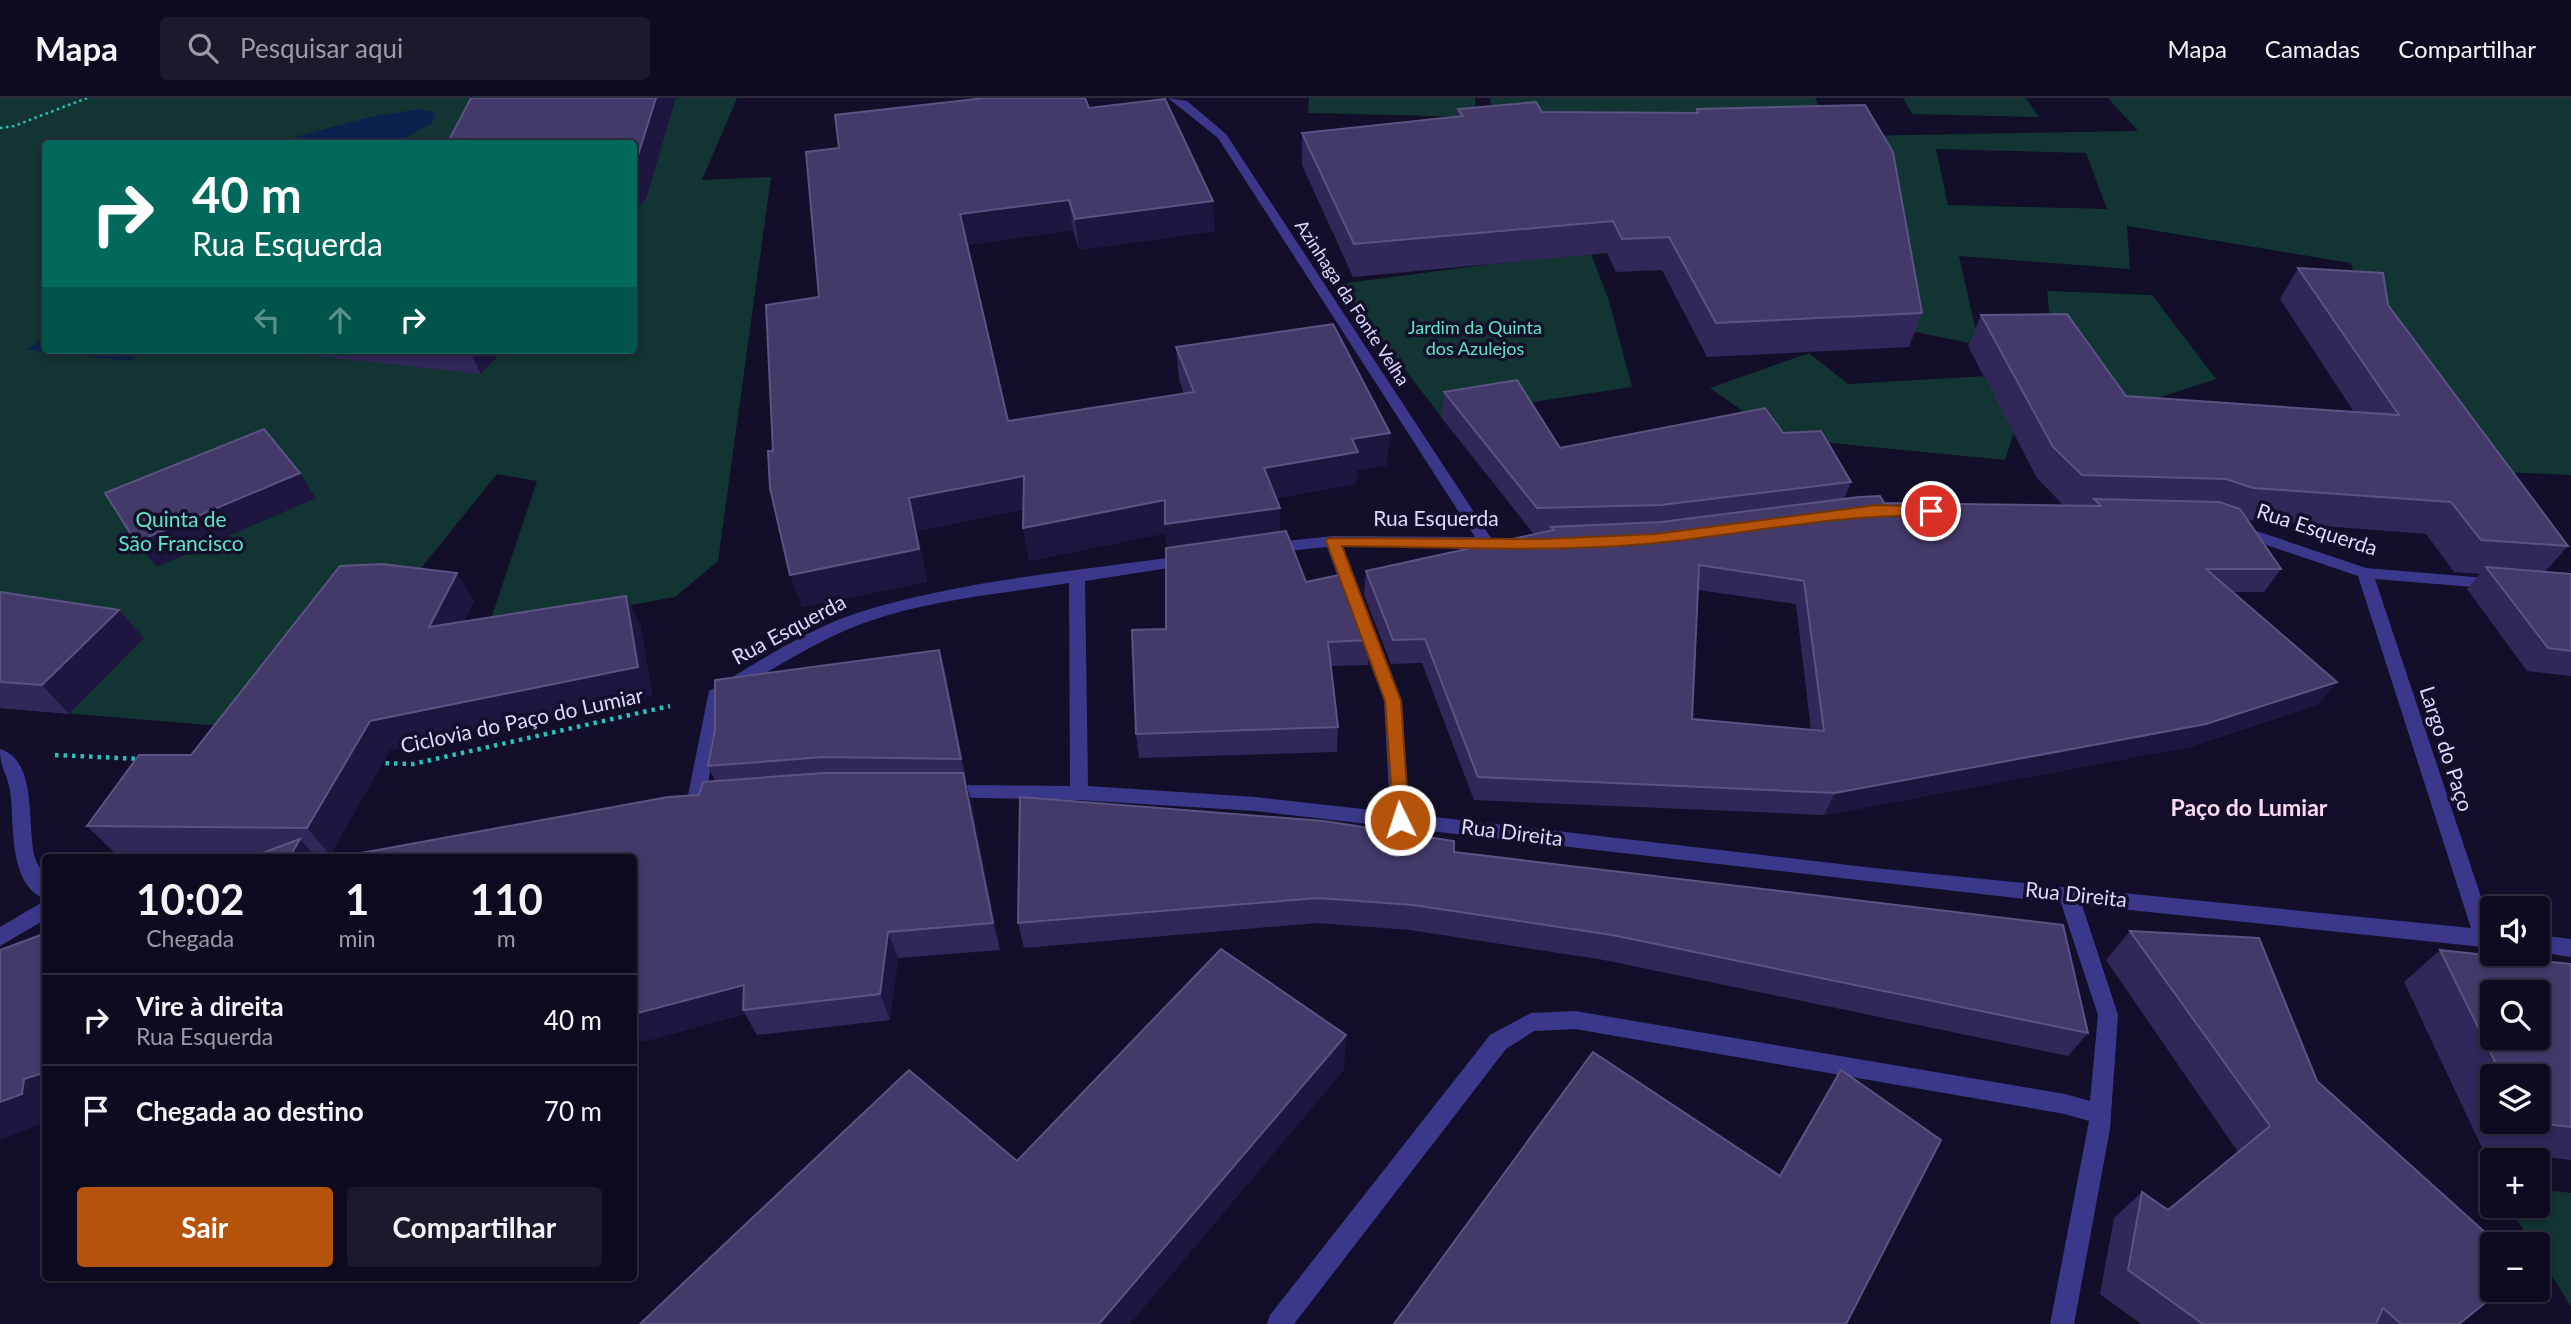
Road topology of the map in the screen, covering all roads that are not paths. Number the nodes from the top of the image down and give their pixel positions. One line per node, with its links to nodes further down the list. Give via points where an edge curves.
1 (1173, 98): 4 (street, Azinhaga da Fonte Velha, via 1222,136)
2 (2218, 522): 8 (street, Rua Esquerda)
3 (1333, 541): 4 (street, Rua Esquerda); 6 (street, Rua Esquerda); 15 (street, via 1393,701)
4 (1486, 541): 5 (street, Rua Esquerda)
5 (1534, 543)
6 (1253, 550)
7 (1199, 558): 9 (street, Rua Esquerda)
8 (2365, 573): 10 (street, Rua Esquerda); 19 (street, Largo do Paço)
9 (1077, 576): 13 (street); 14 (street, Rua Esquerda, via 927,599 856,618 782,656 715,696)
10 (2521, 585)
11 (0, 756): 16 (street, via 15,769 19,788 15,835 23,870)
12 (931, 792): 13 (street, Rua Direita)
13 (1079, 793): 15 (street, Rua Direita, via 1255,804)
14 (696, 800)
15 (1400, 820): 17 (street, Rua Direita)
16 (42, 887)
17 (2068, 894): 21 (street, Rua Direita); 24 (street, via 2108,1015)
18 (42, 911): 20 (street)
19 (2480, 915)
20 (0, 937)
21 (2480, 938)
22 (2550, 945): 23 (street)
23 (2571, 948)
24 (2101, 1114): 25 (street, via 2065,1104 1574,1020 1531,1023 1498,1042); 26 (street)
25 (1279, 1324)
26 (2062, 1324)

